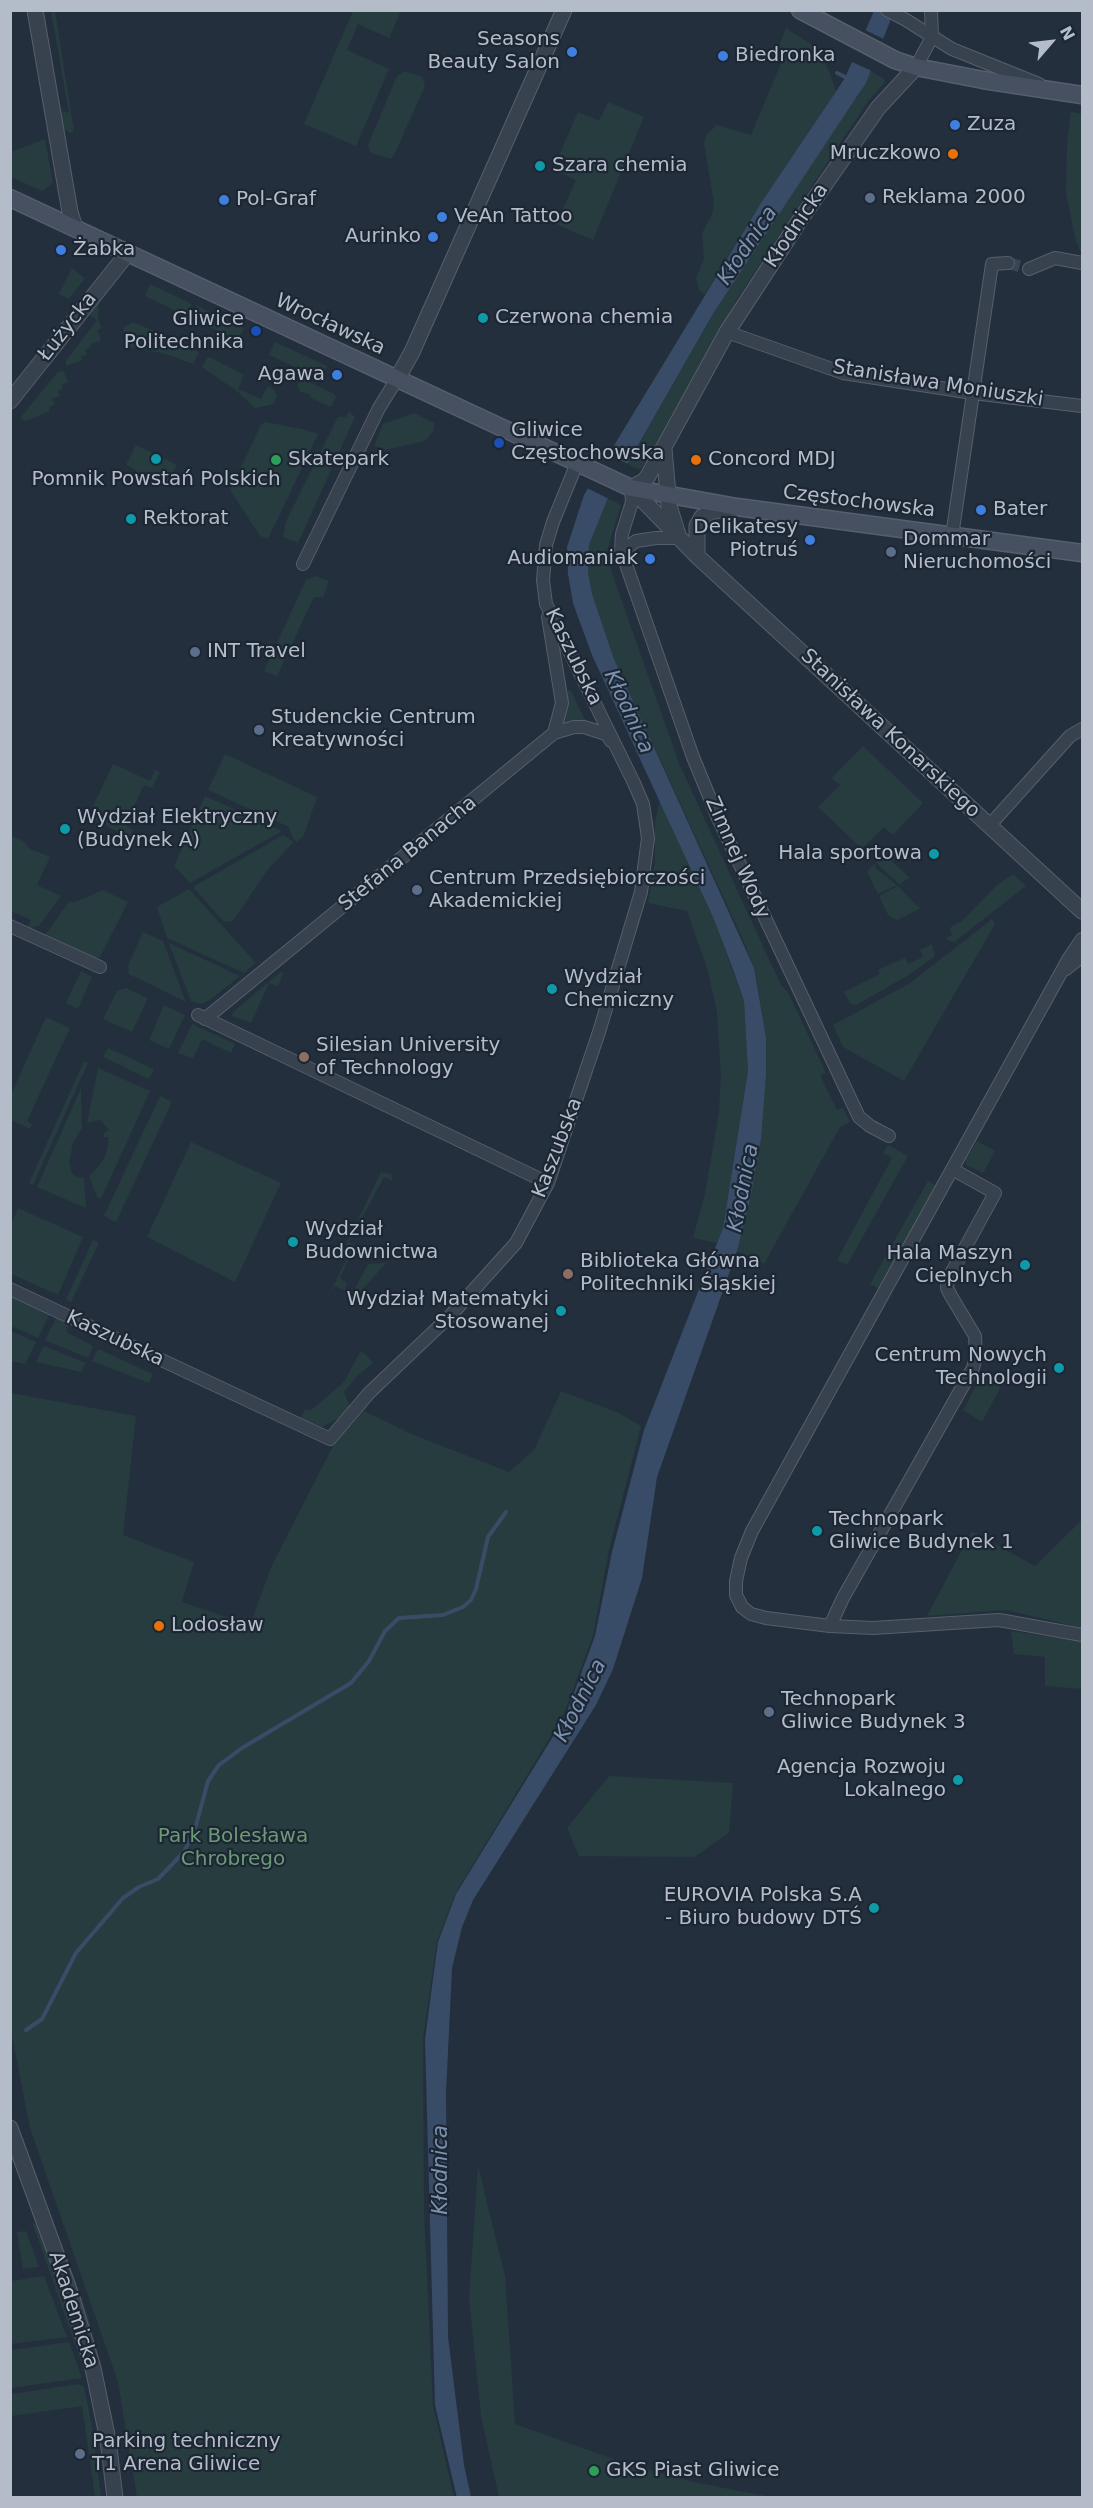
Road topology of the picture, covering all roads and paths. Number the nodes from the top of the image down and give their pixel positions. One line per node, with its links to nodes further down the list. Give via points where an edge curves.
1 (35, 10): 11 (street)
2 (564, 10): 17 (street)
3 (800, 10): 7 (main road)
4 (887, 10): 6 (street)
5 (931, 10): 6 (street)
6 (932, 37): 7 (street, Kłodnicka); 8 (street, via 952,49)
7 (916, 67): 8 (main road); 16 (street, Kłodnicka, via 878,108)
8 (1057, 91): 9 (main road)
9 (1083, 95)
10 (10, 198): 11 (main road, Wrocławska)
11 (75, 228): 12 (main road, Wrocławska)
12 (127, 254): 17 (main road, Wrocławska); 19 (street, Łużycka)
13 (1008, 262): 18 (street, via 992,264)
14 (1083, 263): 15 (street, via 1055,258)
15 (1029, 269)
16 (727, 332): 18 (street, Stanisława Moniuszki, via 843,373); 21 (street, Kłodnicka)
17 (397, 379): 22 (main road, Wrocławska); 31 (street)
18 (973, 393): 20 (street, Stanisława Moniuszki); 26 (street)
19 (10, 401)
20 (1083, 406)
21 (664, 449): 23 (street, Kłodnicka, via 644,481); 24 (street)
22 (584, 466): 23 (main road, Wrocławska); 32 (street, Kaszubska, via 553,522 546,545)
23 (631, 488): 24 (main road, Częstochowska); 27 (street, Stanisława Konarskiego); 30 (street, Zimnej Wody, via 632,502 621,544)
24 (668, 495): 25 (main road, Częstochowska); 27 (street)
25 (736, 507): 26 (main road, Częstochowska); 29 (street, via 702,517 697,526)
26 (952, 536): 28 (main road, Częstochowska)
27 (678, 538): 29 (street, Stanisława Konarskiego); 30 (street, via 636,542)
28 (1083, 554)
29 (697, 556): 36 (street, Stanisława Konarskiego)
30 (623, 557): 43 (street, Zimnej Wody, via 675,710 723,828 859,1117)
31 (303, 564)
32 (546, 604): 34 (street, via 562,703); 35 (street, Kaszubska)
33 (1083, 729): 36 (street, via 1070,736)
34 (554, 733): 35 (street, Stefana Banacha, via 574,727 594,729 606,734); 45 (street, Stefana Banacha, via 201,1017)
35 (618, 748): 45 (street, Kaszubska, via 643,804 647,821 646,859 636,910 612,991)
36 (989, 826): 37 (street, Stanisława Konarskiego)
37 (1083, 911)
38 (10, 926): 41 (street)
39 (1083, 939): 42 (street)
40 (1083, 956): 42 (street)
41 (100, 967)
42 (1059, 976): 44 (street)
43 (889, 1136)
44 (952, 1169): 47 (street, via 995,1193 947,1288 975,1336 976,1357); 47 (street, via 741,1558 736,1595 751,1614)
45 (548, 1183): 46 (street, Kaszubska, via 516,1244 451,1315 369,1393 330,1439)
46 (10, 1289)
47 (830, 1626): 48 (street, via 873,1628 999,1620)
48 (1083, 1635)
49 (10, 2128): 50 (street, Akademicka, via 93,2368)
50 (115, 2498)

